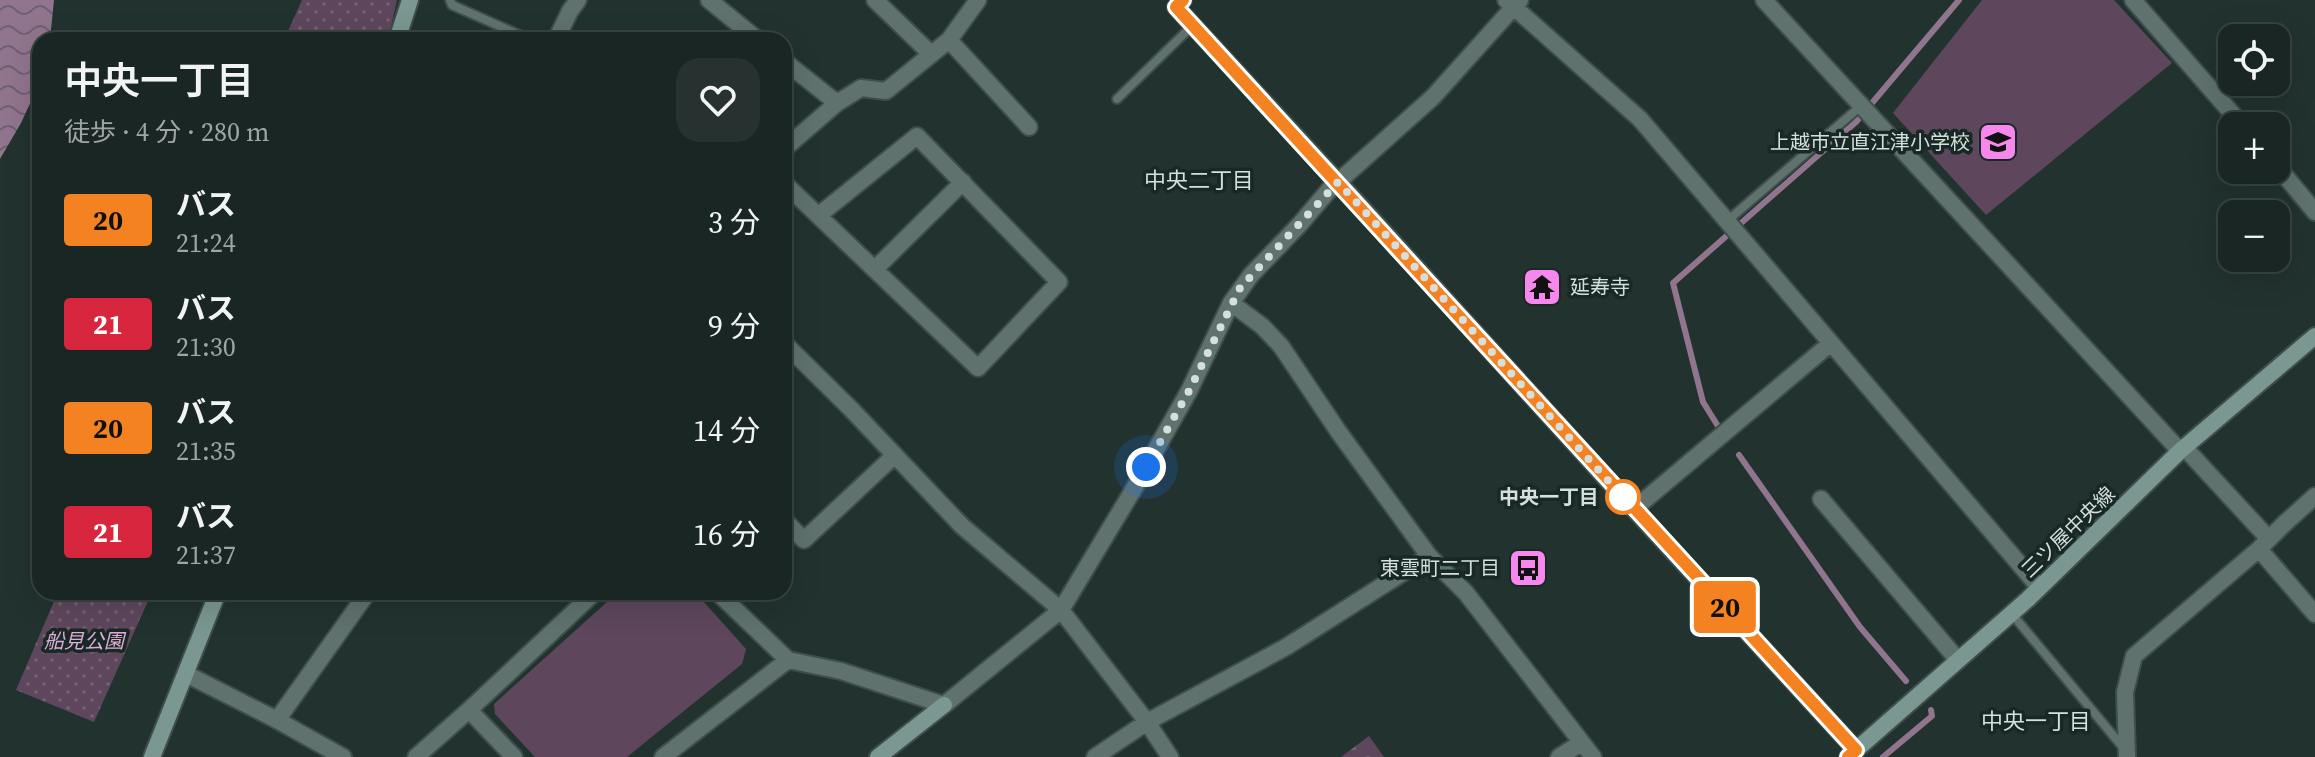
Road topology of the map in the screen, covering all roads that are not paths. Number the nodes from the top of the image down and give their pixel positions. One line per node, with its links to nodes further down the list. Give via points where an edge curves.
1 (410, 0): 12 (main road)
2 (450, 0): 13 (lane)
3 (578, 0): 14 (street)
4 (709, 0): 15 (street)
5 (875, 0): 17 (street)
6 (978, 0): 16 (street)
7 (1764, 0): 21 (street)
8 (2133, 0): 22 (street)
9 (1176, 2): 11 (main road)
10 (1513, 2): 26 (street, via 1433,97); 31 (street, via 1640,119)
11 (1193, 25): 19 (lane); 26 (main road)
12 (400, 32)
13 (513, 32)
14 (560, 32)
15 (748, 32)
16 (949, 40): 17 (street); 23 (street)
17 (931, 54): 20 (street, via 886,91 861,88)
18 (792, 67): 20 (street)
19 (1117, 99)
20 (837, 103): 24 (street)
21 (1862, 105): 31 (lane); 37 (street)
22 (2231, 112)
23 (1029, 127)
24 (792, 142)
25 (963, 182): 30 (street, via 917,136); 32 (street); 32 (street, via 1059,282 978,368)
26 (1338, 182): 33 (street); 41 (main road)
27 (2290, 182): 29 (street)
28 (792, 190): 30 (street)
29 (2315, 212)
30 (819, 215): 32 (street)
31 (1727, 221): 35 (street)
32 (876, 268)
33 (1231, 303): 44 (street, via 1281,346); 50 (street, via 1189,391)
34 (2315, 336): 37 (main road, 三ツ屋中央線)
35 (1831, 343): 41 (street); 45 (street)
36 (792, 351): 38 (street)
37 (2182, 449): 43 (street); 45 (main road, 三ツ屋中央線)
38 (895, 455): 42 (street, via 804,540); 50 (street, via 962,526)
39 (2315, 496): 43 (street)
40 (1821, 499): 53 (street)
41 (1634, 509): 61 (main road)
42 (792, 528)
43 (2264, 544): 52 (street); 62 (street, via 2134,656 2125,692)
44 (1429, 556): 59 (street, via 1286,647); 60 (street, via 1466,593)
45 (2039, 587): 51 (main road, 三ツ屋中央線)
46 (215, 600): 55 (main road)
47 (362, 600): 58 (street)
48 (586, 600): 57 (street)
49 (725, 600): 54 (street)
50 (1061, 610): 56 (street); 59 (street)
51 (2011, 614): 53 (main road, 三ツ屋中央線); 62 (lane)
52 (2315, 614)
53 (1957, 659): 61 (main road, 三ツ屋中央線)
54 (788, 660): 56 (street, via 841,671); 67 (street)
55 (186, 674): 58 (street); 63 (main road)
56 (944, 705): 68 (main road)
57 (469, 710): 65 (street); 66 (street)
58 (277, 720): 64 (street)
59 (1147, 722): 69 (street); 70 (street)
60 (1581, 743): 71 (street); 72 (street)
61 (1852, 753)
62 (2127, 755)
63 (152, 757)
64 (343, 757)
65 (416, 757)
66 (514, 757)
67 (663, 757)
68 (878, 757)
69 (1095, 757)
70 (1170, 757)
71 (1559, 757)
72 (1593, 757)

